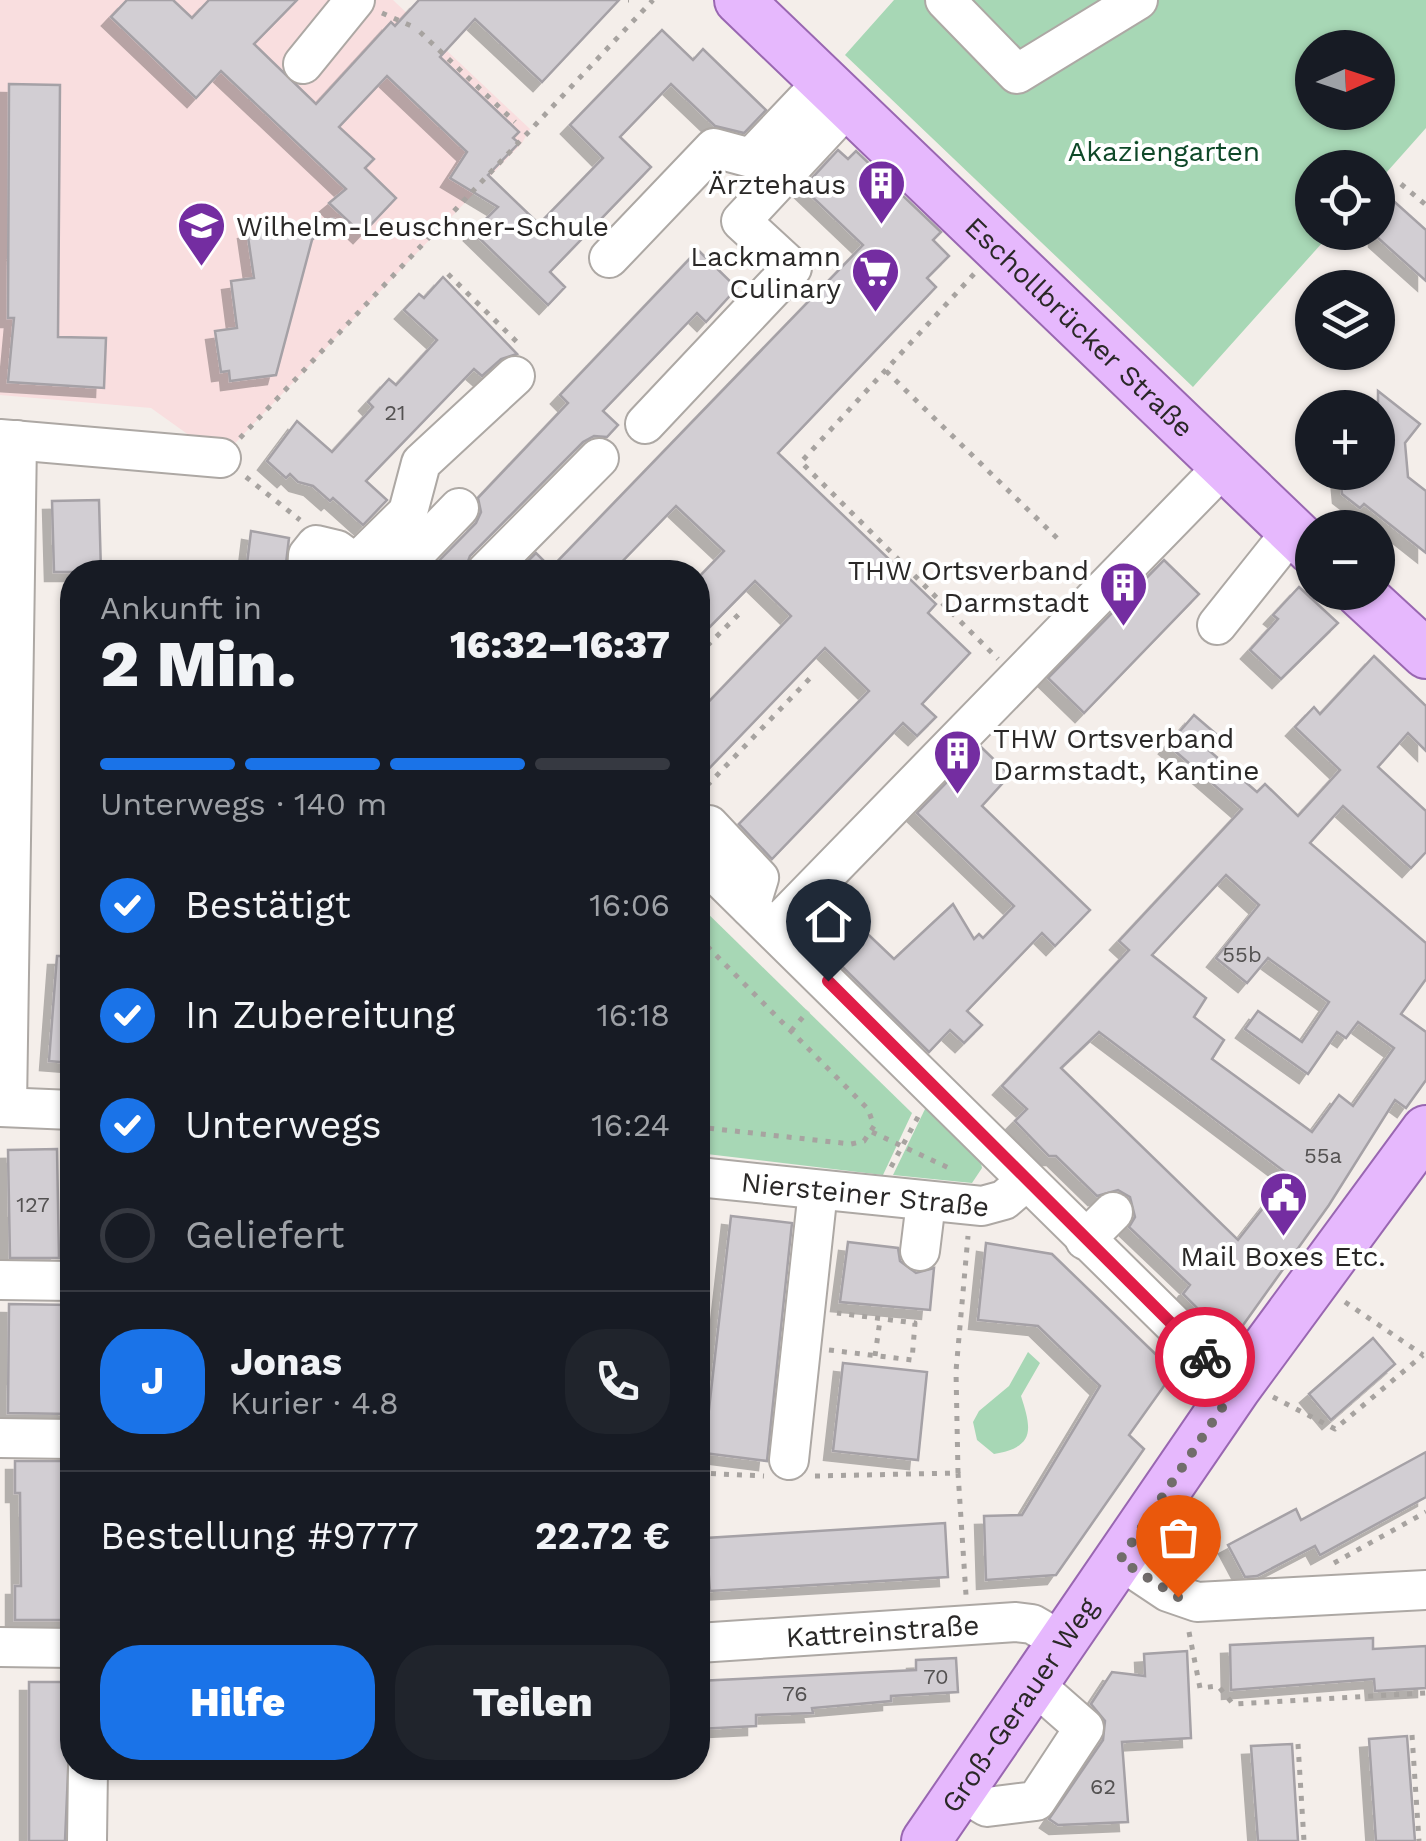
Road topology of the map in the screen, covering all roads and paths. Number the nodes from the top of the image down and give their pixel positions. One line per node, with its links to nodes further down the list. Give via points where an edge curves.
1 (356, 0): 6 (street); 8 (path, via 418,30)
2 (653, 0): 10 (path)
3 (739, 0): 7 (main road, Eschollbrücker Straße)
4 (944, 0): 5 (street, via 1017,74)
5 (1138, 0)
6 (303, 64)
7 (836, 92): 11 (street, via 758,170); 14 (street, via 751,158 714,148); 19 (street, via 740,221 792,268); 23 (main road, Eschollbrücker Straße)
8 (515, 122)
9 (522, 128): 10 (path)
10 (528, 134): 21 (path)
11 (744, 175)
12 (1401, 184): 13 (path)
13 (1426, 204)
14 (609, 258)
15 (982, 264): 17 (path)
16 (448, 274): 18 (path, via 522,348)
17 (885, 371): 25 (path); 38 (path, via 800,462)
18 (515, 376): 29 (street, via 422,463 408,512)
19 (645, 424)
20 (8, 440): 21 (street); 47 (street)
21 (221, 458)
22 (598, 458): 32 (street)
23 (1224, 466): 24 (main road, Eschollbrücker Straße); 42 (street)
24 (1295, 533)
25 (1060, 540)
26 (1295, 547): 35 (street)
27 (308, 560): 28 (street, via 316,545)
28 (351, 560)
29 (372, 560)
30 (377, 560): 31 (street, via 448,506)
31 (406, 560)
32 (498, 560)
33 (743, 610): 36 (path)
34 (1378, 610): 37 (main road)
35 (1216, 625)
36 (710, 643)
37 (1426, 654)
38 (1000, 662)
39 (814, 674): 40 (path)
40 (710, 813)
41 (710, 839): 42 (street)
42 (762, 917): 46 (street)
43 (710, 949): 45 (path)
44 (808, 1012): 45 (path)
45 (791, 1032): 51 (path, via 872,1114)
46 (942, 1087): 52 (path); 53 (street)
47 (4, 1107): 48 (street)
48 (60, 1109)
49 (710, 1128): 51 (path, via 851,1144)
50 (1426, 1130): 70 (main road, Groß-Gerauer Weg)
51 (872, 1132): 52 (path)
52 (901, 1147): 56 (path)
53 (1025, 1182): 58 (street, Niersteiner Straße, via 998,1203); 60 (street)
54 (710, 1185): 55 (street, Niersteiner Straße)
55 (818, 1190): 56 (street, Niersteiner Straße); 65 (street)
56 (876, 1196): 57 (street, Niersteiner Straße)
57 (926, 1202): 58 (street, Niersteiner Straße); 61 (street)
58 (970, 1205): 74 (path, via 956,1371)
59 (1113, 1212): 60 (street)
60 (1085, 1240): 70 (street)
61 (920, 1251)
62 (0, 1280): 63 (street)
63 (60, 1281)
64 (1343, 1301): 68 (path)
65 (804, 1307): 66 (path); 67 (street)
66 (880, 1320): 69 (path); 69 (path, via 915,1323 912,1360)
67 (800, 1346): 69 (path); 73 (street)
68 (1425, 1354): 70 (path, via 1335,1428)
69 (875, 1356)
70 (1255, 1392): 77 (main road, Groß-Gerauer Weg)
71 (0, 1438): 72 (street)
72 (60, 1439)
73 (788, 1460)
74 (958, 1473): 75 (path); 80 (path)
75 (938, 1474)
76 (1426, 1512): 79 (path, via 1319,1571)
77 (1120, 1560): 79 (street, via 1186,1600); 83 (main road, Groß-Gerauer Weg)
78 (1426, 1590): 79 (street)
79 (1296, 1598)
80 (968, 1626): 82 (street, Kattreinstraße); 83 (street, Kattreinstraße, via 1032,1624)
81 (1189, 1627): 87 (path, via 1200,1688 1218,1686 1233,1704)
82 (710, 1642)
83 (1065, 1643): 86 (main road, Groß-Gerauer Weg)
84 (0, 1647): 85 (street)
85 (60, 1648)
86 (1035, 1685): 91 (main road, Groß-Gerauer Weg); 91 (street, via 1084,1728 1036,1801 987,1806)
87 (1426, 1693)
88 (1412, 1736): 95 (path)
89 (1298, 1744): 94 (path)
90 (88, 1780): 92 (street)
91 (960, 1791): 93 (main road, Groß-Gerauer Weg)
92 (87, 1841)
93 (926, 1841)
94 (1304, 1841)
95 (1419, 1841)

